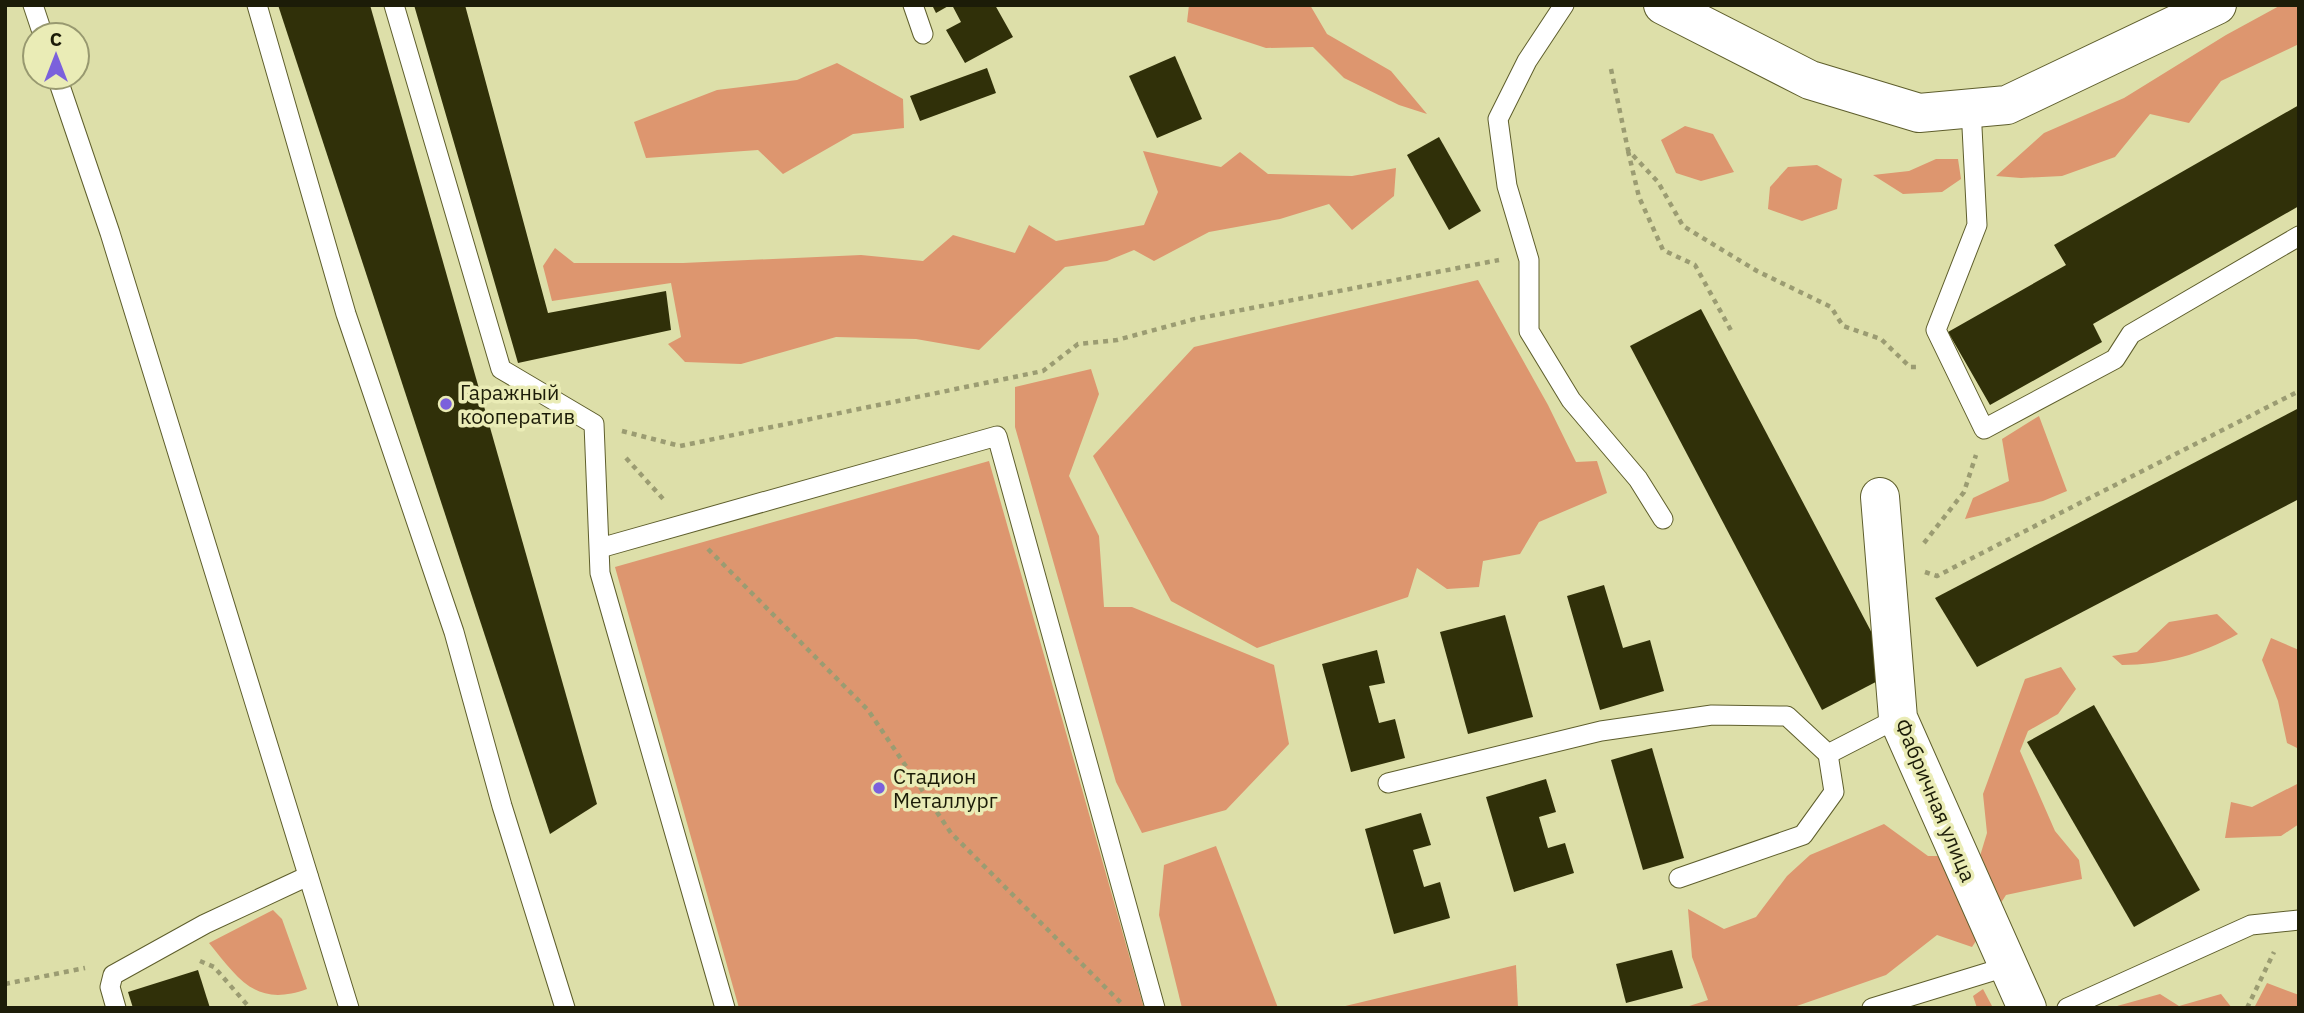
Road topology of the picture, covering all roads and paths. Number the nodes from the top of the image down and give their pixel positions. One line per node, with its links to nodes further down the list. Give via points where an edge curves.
1 (257, 5): 36 (lane, via 346,314 454,632)
2 (394, 5): 17 (lane, via 501,369)
3 (913, 5): 7 (lane)
4 (1564, 5): 13 (lane, via 1527,61 1499,118 1507,186)
5 (1663, 5): 10 (street, via 1810,80 1919,113)
6 (2217, 5): 10 (street, via 2007,105)
7 (923, 34)
8 (1611, 69): 11 (path)
9 (62, 91): 28 (lane, via 110,233)
10 (1971, 108): 15 (lane, via 1977,225 1936,330)
11 (1628, 150): 14 (path, via 1639,197 1663,250 1695,265); 15 (path, via 1658,182 1683,226 1831,307 1843,326 1881,339 1910,367)
12 (2299, 236): 18 (lane, via 2131,334 2115,359)
13 (1529, 260): 17 (path, via 1489,259 1195,319 1117,340 1078,344 1043,371 680,446); 21 (lane, via 1529,331 1571,400 1638,478)
14 (1732, 334)
15 (1952, 368): 18 (lane)
16 (2299, 391): 24 (path, via 1937,576)
17 (594, 424): 20 (path); 23 (lane)
18 (1984, 429): 24 (path, via 1964,492 1921,546)
19 (1880, 497): 24 (street, Фабричная улица)
20 (668, 505)
21 (1663, 519)
22 (705, 545): 38 (path, via 868,710 951,832)
23 (600, 548): 37 (lane, via 600,573); 39 (lane, via 996,436)
24 (1885, 559): 25 (street, Фабричная улица)
25 (1898, 718): 26 (lane); 32 (street, Фабричная улица)
26 (1828, 754): 27 (lane, via 1787,716 1712,715 1601,731); 29 (lane, via 1834,792 1803,835)
27 (1388, 783)
28 (308, 876): 33 (lane, via 205,924 113,975 110,987); 35 (lane)
29 (1679, 878)
30 (2299, 920): 42 (lane, via 2251,925)
31 (194, 958): 34 (path, via 214,967)
32 (2009, 966): 40 (lane); 41 (street, Фабричная улица)
33 (116, 1008)
34 (250, 1008)
35 (349, 1008)
36 (565, 1008)
37 (725, 1008)
38 (1126, 1008)
39 (1155, 1008)
40 (1872, 1008)
41 (2027, 1008)
42 (2067, 1008)

